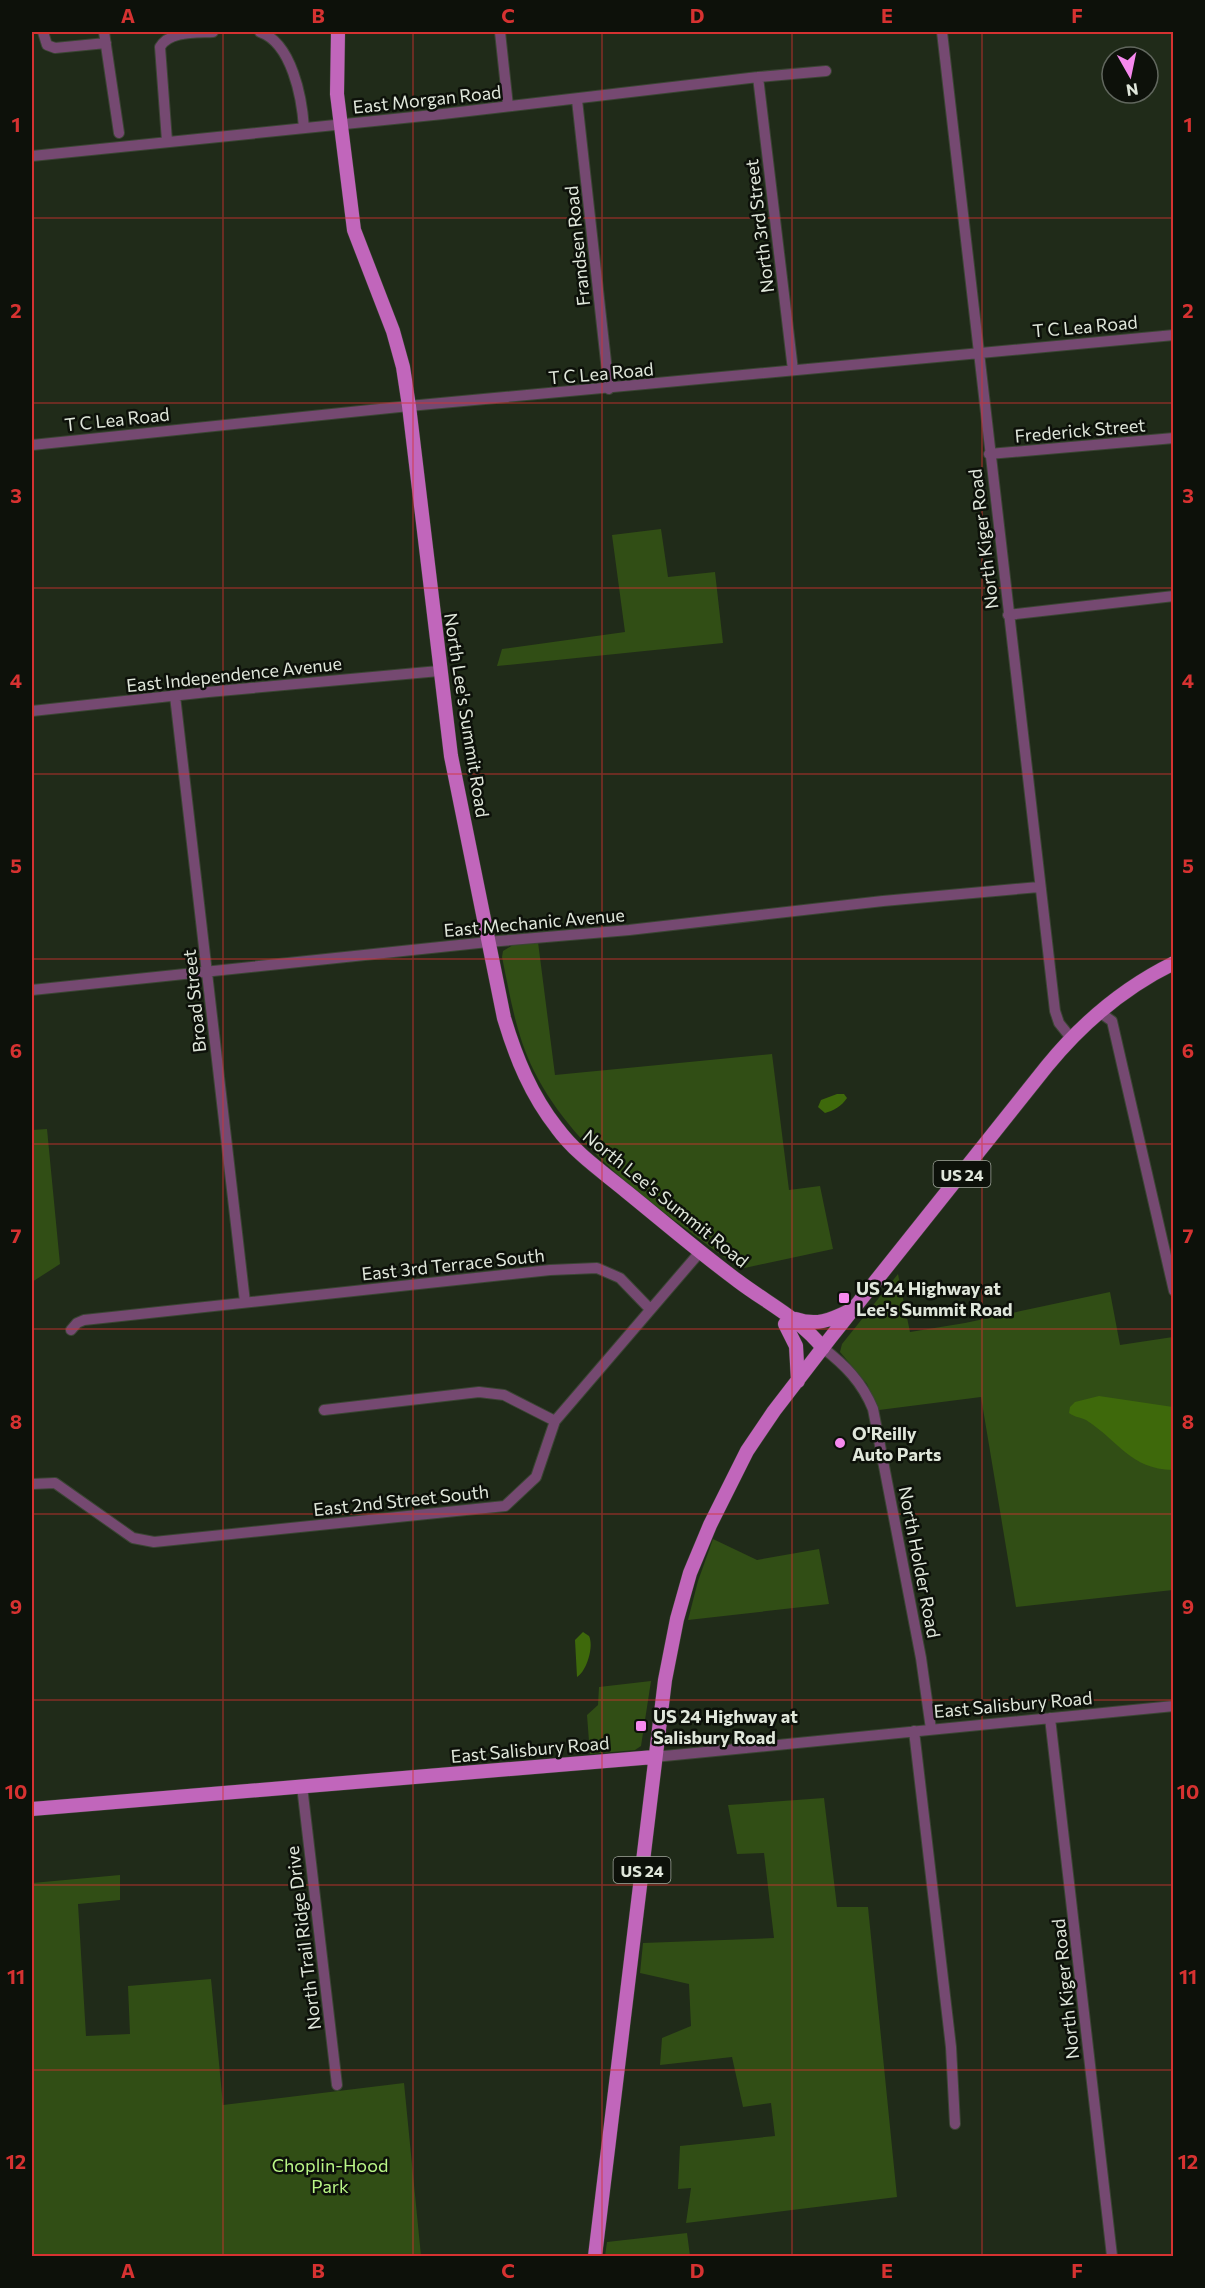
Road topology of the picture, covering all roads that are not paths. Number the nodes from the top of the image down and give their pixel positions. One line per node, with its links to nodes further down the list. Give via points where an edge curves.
1 (43, 32): 7 (street, via 47,45 55,48)
2 (213, 32): 15 (street, via 174,36 159,47)
3 (260, 32): 13 (street, via 280,46 303,102)
4 (338, 32): 12 (main road, North Lee's Summit Road)
5 (500, 32): 11 (street)
6 (942, 32): 18 (street, North Kiger Road)
7 (105, 37): 14 (street)
8 (826, 71): 9 (street, East Morgan Road)
9 (758, 77): 10 (street, East Morgan Road); 19 (street, North 3rd Street)
10 (577, 100): 11 (street, East Morgan Road); 20 (street, Frandsen Road)
11 (508, 106): 12 (street, East Morgan Road)
12 (340, 125): 13 (street, East Morgan Road); 21 (main road, North Lee's Summit Road, via 354,230 393,331)
13 (304, 128): 15 (street, East Morgan Road)
14 (118, 133)
15 (167, 141): 16 (street, East Morgan Road)
16 (32, 156)
17 (1173, 335): 18 (street, T C Lea Road)
18 (978, 353): 19 (street, T C Lea Road); 24 (street, North Kiger Road)
19 (793, 370): 20 (street, T C Lea Road)
20 (609, 389): 21 (street, T C Lea Road)
21 (409, 406): 23 (street, T C Lea Road); 27 (main road, North Lee's Summit Road)
22 (1173, 438): 24 (street, Frederick Street)
23 (32, 445)
24 (989, 454): 26 (street, North Kiger Road)
25 (1173, 596): 26 (street)
26 (1008, 615): 30 (street, North Kiger Road)
27 (439, 671): 28 (street, East Independence Avenue); 31 (main road, North Lee's Summit Road, via 451,756)
28 (175, 696): 29 (street, East Independence Avenue); 33 (street, Broad Street)
29 (32, 711)
30 (1039, 887): 31 (street, East Mechanic Avenue); 36 (street, North Kiger Road, via 1055,1011)
31 (488, 942): 33 (street, East Mechanic Avenue); 37 (main road, North Lee's Summit Road, via 504,1018 533,1094 578,1152)
32 (1173, 963): 35 (main road, US 24, via 1130,987)
33 (208, 971): 34 (street, East Mechanic Avenue); 39 (street, Broad Street)
34 (32, 990)
35 (1099, 1012): 36 (main road, US 24); 38 (street, via 1112,1022)
36 (1071, 1038): 41 (main road, US 24)
37 (700, 1252): 40 (street, East 2nd Street South); 42 (main road, North Lee's Summit Road, via 765,1300 774,1315)
38 (1173, 1291)
39 (245, 1302): 40 (street, East 3rd Terrace South, via 597,1268 620,1278); 43 (street, East 3rd Terrace South, via 84,1320)
40 (649, 1308): 47 (street, East 2nd Street South)
41 (854, 1309): 42 (main road, via 824,1322); 44 (main road, US 24)
42 (788, 1320): 44 (main road, North Lee's Summit Road, via 810,1342); 45 (main road, via 796,1346)
43 (71, 1330)
44 (823, 1348): 45 (main road, US 24); 51 (street, North Holder Road, via 857,1379 873,1409)
45 (798, 1381): 53 (main road, US 24, via 747,1452 696,1557 672,1639)
46 (324, 1410): 47 (street, via 479,1392 504,1395)
47 (555, 1421): 48 (street, East 2nd Street South, via 536,1477 505,1506 154,1542 133,1538 55,1483)
48 (32, 1484)
49 (1173, 1706): 50 (street, East Salisbury Road)
50 (1050, 1718): 51 (street, East Salisbury Road); 59 (street, North Kiger Road)
51 (931, 1729): 52 (street, East Salisbury Road)
52 (914, 1731): 53 (street, East Salisbury Road); 57 (street, via 951,2047)
53 (654, 1757): 54 (main road, East Salisbury Road); 58 (main road, US 24)
54 (302, 1786): 55 (main road, East Salisbury Road); 56 (street, North Trail Ridge Drive)
55 (32, 1809)
56 (337, 2085)
57 (955, 2124)
58 (595, 2256)
59 (1112, 2256)

